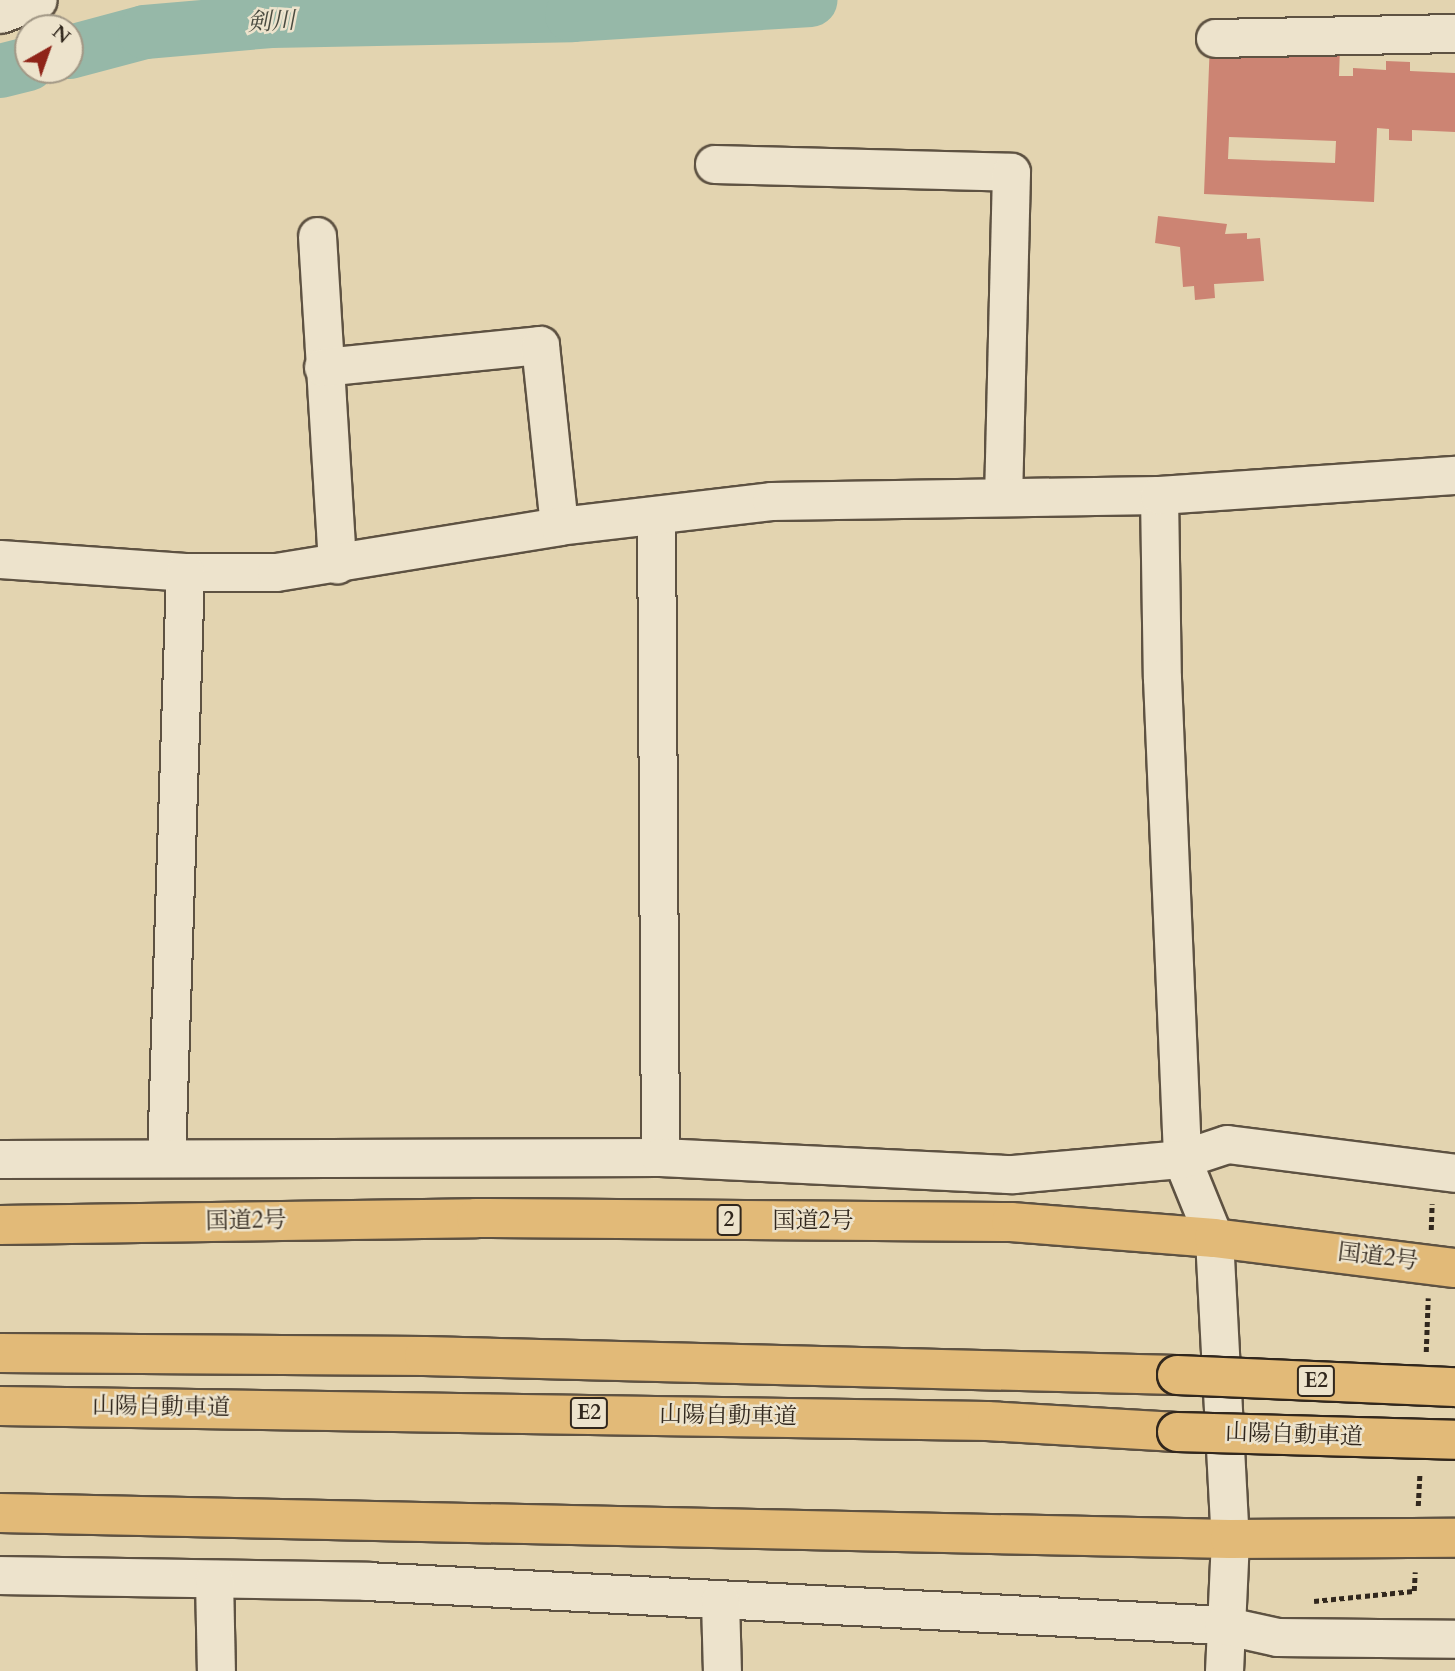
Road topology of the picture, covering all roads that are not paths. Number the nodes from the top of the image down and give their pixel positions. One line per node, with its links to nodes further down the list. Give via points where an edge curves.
1 (38, 0): 2 (street)
2 (0, 14)
3 (1455, 33): 4 (street)
4 (1214, 38)
5 (714, 164): 10 (street, via 1011,172)
6 (317, 236): 7 (street)
7 (323, 367): 12 (street, via 540,345); 14 (street)
8 (1455, 475): 9 (street)
9 (1159, 495): 10 (street); 19 (street)
10 (1003, 496): 11 (street, via 771,501)
11 (656, 514): 12 (street); 16 (street)
12 (559, 526): 14 (street)
13 (0, 559): 15 (street)
14 (337, 564): 15 (street, via 276,572)
15 (185, 572): 17 (street)
16 (660, 1157): 17 (street); 19 (street, via 1013,1174)
17 (166, 1158): 18 (street)
18 (0, 1159)
19 (1182, 1159): 20 (street, via 1227,1144); 22 (street)
20 (1455, 1173)
21 (0, 1225): 22 (highway, 国道2号 / 2, via 476,1218 1012,1222)
22 (1214, 1238): 23 (highway, 国道2号 / 2); 30 (street)
23 (1455, 1268)
24 (0, 1353): 25 (highway, E2, bridge, via 424,1356 1177,1374)
25 (1455, 1387)
26 (0, 1406): 27 (highway, 山陽自動車道 / E2, bridge, via 973,1420 1177,1432)
27 (1455, 1440)
28 (0, 1513): 30 (highway)
29 (1455, 1538): 30 (highway)
30 (1230, 1539): 34 (street)
31 (0, 1575): 32 (street)
32 (214, 1579): 33 (street, via 366,1581); 36 (street)
33 (720, 1601): 34 (street); 37 (street)
34 (1223, 1625): 35 (street, via 1277,1637); 38 (street)
35 (1455, 1639)
36 (216, 1671)
37 (722, 1671)
38 (1224, 1671)

